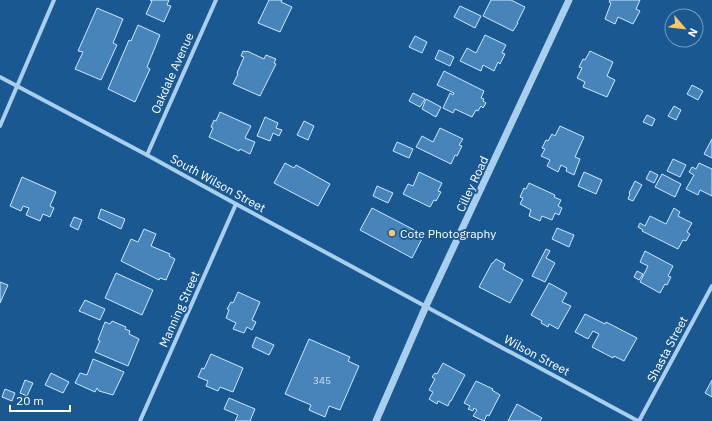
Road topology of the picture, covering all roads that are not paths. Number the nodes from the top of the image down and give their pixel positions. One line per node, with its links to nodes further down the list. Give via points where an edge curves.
1 (54, 0): 5 (street)
2 (216, 0): 7 (street, Oakdale Avenue)
3 (569, 0): 10 (street, Cilley Road)
4 (0, 77): 5 (street, South Wilson Street)
5 (17, 86): 6 (street); 7 (street, South Wilson Street)
6 (0, 126)
7 (147, 155): 8 (street, South Wilson Street)
8 (236, 204): 10 (street, South Wilson Street); 11 (street, Manning Street)
9 (712, 286): 13 (street, Shasta Street)
10 (426, 306): 12 (street, Cilley Road); 13 (street, Wilson Street)
11 (140, 421)
12 (376, 421)
13 (639, 421)

